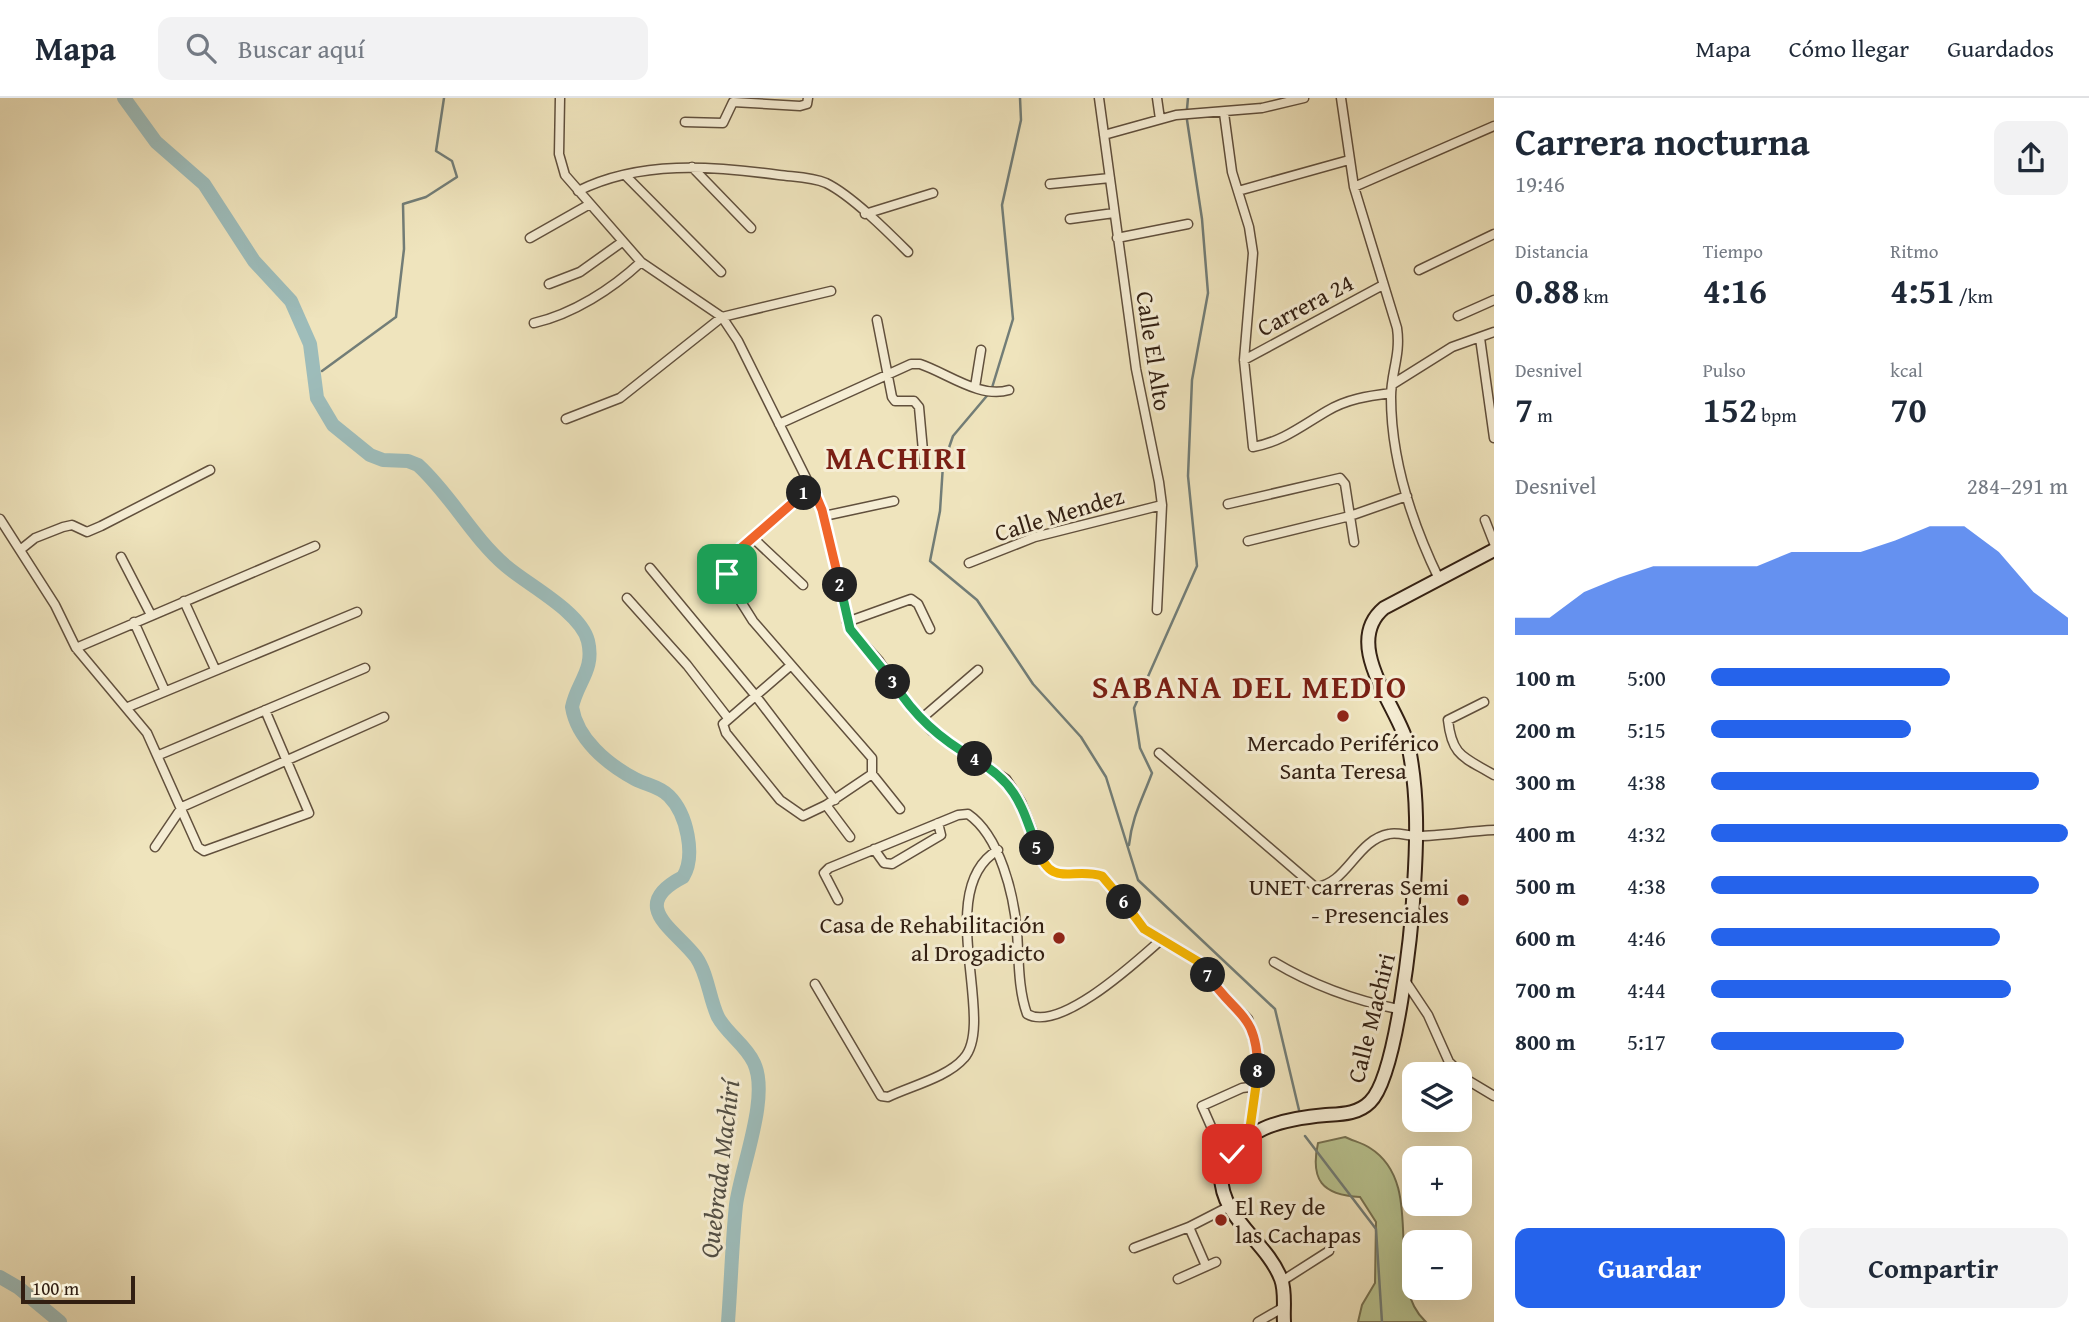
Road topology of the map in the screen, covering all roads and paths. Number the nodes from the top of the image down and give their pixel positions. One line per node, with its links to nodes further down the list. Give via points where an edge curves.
1 (560, 98): 18 (street, via 559,154 565,175)
2 (1099, 98): 11 (street, Calle El Alto)
3 (1157, 98): 8 (street)
4 (1304, 98): 7 (street)
5 (1342, 98): 12 (street)
6 (808, 101): 9 (street, via 733,102 723,123)
7 (1224, 113): 8 (street); 19 (street)
8 (1160, 119): 11 (street)
9 (685, 122)
10 (1494, 126): 17 (street)
11 (1104, 135): 15 (street, Calle El Alto)
12 (1349, 160): 17 (street); 19 (street)
13 (692, 167): 14 (street); 23 (street, via 823,182); 26 (street)
14 (625, 175): 18 (street); 34 (street)
15 (1110, 178): 16 (street); 22 (street, Calle El Alto)
16 (1050, 184)
17 (1354, 187): 36 (street)
18 (578, 191): 21 (street)
19 (1238, 191): 46 (street, via 1253,253)
20 (933, 193): 23 (street)
21 (590, 204): 28 (street); 30 (street)
22 (1114, 213): 24 (street); 29 (street, Calle El Alto)
23 (865, 214): 31 (street)
24 (1070, 219)
25 (1188, 224): 29 (street)
26 (751, 229)
27 (1494, 234): 33 (street)
28 (530, 238)
29 (1117, 238): 61 (street, Calle El Alto)
30 (622, 242): 32 (street); 35 (street, via 580,272)
31 (908, 252)
32 (641, 262): 40 (street); 42 (street, via 580,305)
33 (1419, 270)
34 (721, 272)
35 (549, 285)
36 (1383, 285): 46 (street, Carrera 24); 48 (street, via 1400,347)
37 (831, 291): 40 (street)
38 (1494, 300): 39 (street)
39 (1458, 316)
40 (722, 317): 52 (street, via 620,398); 53 (street)
41 (877, 320): 47 (street)
42 (534, 323)
43 (1494, 332): 44 (street)
44 (1480, 338): 48 (street, via 1452,347); 54 (street)
45 (981, 350): 49 (street)
46 (1244, 360): 51 (street, via 1254,447 1274,442 1361,397)
47 (888, 372): 49 (street, via 920,364); 53 (street); 55 (street, via 895,401 914,401 919,407)
48 (1393, 383): 51 (street)
49 (975, 387): 50 (street, via 999,393)
50 (1009, 390)
51 (1391, 393): 58 (street)
52 (566, 419)
53 (779, 424): 57 (street)
54 (1494, 439)
55 (924, 462)
56 (210, 470): 71 (street, via 101,526 86,531 72,525 49,531)
57 (812, 486): 62 (street); 66 (street)
58 (1407, 496): 63 (street); 76 (street)
59 (894, 501): 62 (street)
60 (1228, 504): 63 (street, via 1340,478)
61 (1162, 505): 74 (street, Calle Mendez, via 1035,537); 80 (street, Calle El Alto)
62 (824, 516): 84 (street)
63 (1350, 516): 67 (street); 68 (street)
64 (0, 519): 71 (street)
65 (1485, 520): 69 (street)
66 (753, 538): 77 (street); 87 (street, via 732,561 727,574 753,621)
67 (1248, 541)
68 (1354, 542)
69 (1494, 544)
70 (315, 546): 79 (street)
71 (20, 550): 86 (street)
72 (1494, 550): 76 (street)
73 (121, 557): 82 (street)
74 (969, 563)
75 (650, 568): 92 (street)
76 (1439, 579): 110 (street, Calle Machiri, via 1376,615 1370,644 1385,699 1408,745)
77 (803, 585)
78 (627, 597): 97 (street)
79 (184, 601): 82 (street); 89 (street)
80 (1157, 610)
81 (357, 612): 89 (street)
82 (151, 615): 83 (street)
83 (134, 622): 86 (street); 91 (street)
84 (847, 622): 85 (street, via 911,599); 98 (street)
85 (930, 629)
86 (76, 648): 94 (street)
87 (790, 666): 92 (street); 102 (street, via 872,758)
88 (365, 668): 95 (street)
89 (215, 669): 91 (street)
90 (978, 670): 98 (street)
91 (165, 691): 94 (street)
92 (755, 695): 97 (street); 104 (street)
93 (1484, 702): 103 (street, via 1448,720 1450,742 1457,754)
94 (128, 707): 100 (street)
95 (265, 710): 100 (street); 101 (street)
96 (384, 717): 101 (street)
97 (729, 718): 105 (street, via 723,724 726,733 780,800 803,816)
98 (921, 719): 116 (street, via 945,741 1006,779 1021,802 1047,868 1060,875 1102,876 1144,929)
99 (1159, 753): 110 (street, via 1315,887 1336,879 1360,849 1374,840 1390,834)
100 (159, 755): 106 (street)
101 (286, 759): 106 (street); 106 (street, via 309,813 204,851 198,847)
102 (872, 774): 104 (street); 107 (street)
103 (1494, 775)
104 (835, 800): 105 (street)
105 (826, 805): 111 (street)
106 (182, 807): 112 (street)
107 (900, 808)
108 (938, 823): 113 (street); 113 (street, via 941,835 892,864 884,863); 114 (street, via 968,814)
109 (1494, 830): 110 (street)
110 (1418, 836): 118 (street, Calle Machiri)
111 (850, 837)
112 (155, 847)
113 (874, 849): 115 (street, via 824,873)
114 (998, 850): 116 (street, via 1017,928 1024,1005 1034,1018 1074,1007); 119 (street, via 985,858 972,891 966,929 975,1035 965,1057 954,1067 888,1097 881,1096)
115 (838, 900)
116 (1163, 939): 121 (street, via 1199,962 1248,1019 1258,1053)
117 (1274, 962): 120 (street, via 1306,982)
118 (1406, 982): 120 (street, Calle Machiri); 122 (street, via 1428,1015 1449,1062)
119 (815, 984)
120 (1398, 1009): 123 (street, Calle Machiri, via 1386,1065 1371,1102 1359,1111 1286,1121)
121 (1256, 1086): 123 (street); 124 (street, via 1202,1106)
122 (1494, 1096)
123 (1249, 1135): 125 (street, via 1221,1172)
124 (1217, 1140)
125 (1230, 1206): 126 (street); 132 (street)
126 (1189, 1227): 127 (street); 130 (street)
127 (1134, 1248)
128 (1329, 1251): 132 (street)
129 (1216, 1262): 130 (street)
130 (1206, 1266): 131 (street)
131 (1178, 1279)
132 (1282, 1281): 133 (street)
133 (1284, 1307): 134 (street); 135 (street)
134 (1258, 1322)
135 (1284, 1322)

